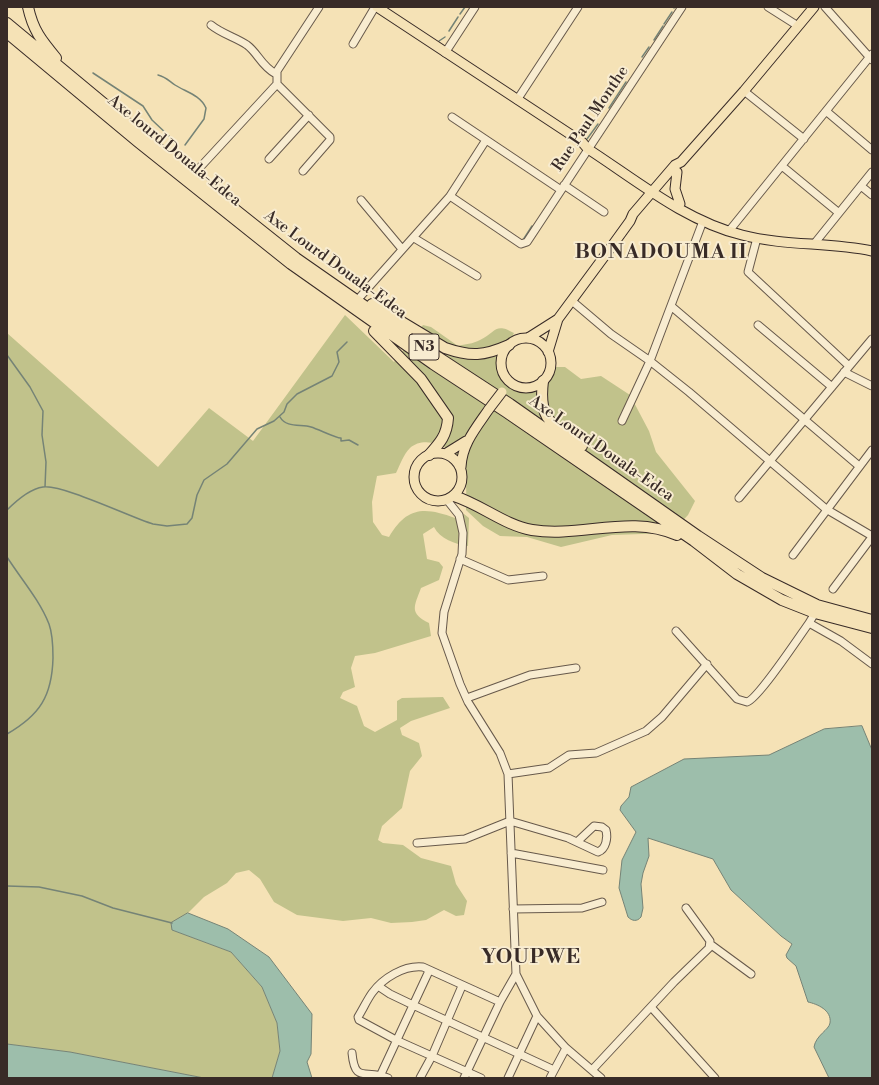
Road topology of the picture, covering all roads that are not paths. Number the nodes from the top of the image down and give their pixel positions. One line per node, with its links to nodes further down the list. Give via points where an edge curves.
1 (28, 7): 20 (highway, via 37,34)
2 (319, 7): 19 (street)
3 (376, 7): 15 (street); 16 (main road)
4 (475, 7): 16 (street)
5 (578, 7): 23 (street)
6 (682, 7): 29 (street, Rue Paul Monthe)
7 (768, 7): 12 (street)
8 (814, 7): 12 (main road)
9 (825, 7): 17 (street)
10 (7, 23): 20 (highway, Axe Lourd Douala-Edea / N3)
11 (211, 25): 19 (street, via 247,45 263,64)
12 (798, 26): 22 (main road)
13 (7, 33): 18 (highway, Axe lourd Douala-Edea / N3)
14 (7, 41): 18 (highway)
15 (353, 44)
16 (445, 53): 23 (main road)
17 (871, 57): 24 (street)
18 (36, 58): 59 (highway, Axe lourd Douala-Edea / N3, via 248,231)
19 (276, 74): 21 (street)
20 (80, 84): 37 (highway, Axe Lourd Douala-Edea / N3)
21 (277, 84): 25 (street); 37 (street)
22 (744, 91): 27 (street); 32 (main road)
23 (517, 100): 29 (main road)
24 (826, 111): 27 (street); 30 (street)
25 (309, 115): 31 (street); 34 (street, via 330,140)
26 (452, 117): 28 (street)
27 (804, 139): 33 (street)
28 (486, 140): 40 (street); 43 (street)
29 (587, 146): 38 (main road); 40 (street, Rue Paul Monthe); 41 (main road)
30 (872, 150)
31 (269, 159)
32 (681, 162): 35 (main road); 41 (main road, via 675,165)
33 (782, 166): 49 (street); 52 (street)
34 (303, 171)
35 (677, 172): 41 (main road); 45 (main road, via 675,189)
36 (872, 172): 39 (street)
37 (192, 176): 59 (highway, Axe Lourd Douala-Edea / N3)
38 (636, 180): 41 (main road); 46 (main road, via 640,194)
39 (861, 186): 42 (street); 49 (street)
40 (562, 188): 43 (street, Rue Paul Monthe, via 530,240 521,244); 48 (street)
41 (657, 190): 45 (main road); 46 (main road); 47 (main road); 50 (main road, via 636,218)
42 (872, 195)
43 (450, 196): 53 (street)
44 (361, 200): 56 (street)
45 (680, 204): 47 (main road)
46 (636, 209): 50 (main road)
47 (686, 211): 51 (main road)
48 (604, 212)
49 (839, 213): 55 (street)
50 (630, 221): 61 (main road)
51 (703, 221): 52 (main road); 62 (street)
52 (728, 231): 54 (main road)
53 (414, 238): 56 (street); 58 (street)
54 (757, 238): 55 (main road); 70 (street, via 748,272)
55 (814, 244): 57 (main road)
56 (402, 249): 60 (street)
57 (872, 251)
58 (476, 276)
59 (338, 292): 60 (highway); 83 (highway, via 384,338 443,408 448,418 447,430); 89 (highway, Axe Lourd Douala-Edea / N3); 92 (highway, Axe lourd Douala-Edea / N3, via 433,364)
60 (360, 297): 67 (highway, via 445,348 481,355)
61 (572, 301): 63 (main road); 69 (street)
62 (671, 306): 69 (street); 78 (street)
63 (558, 319): 65 (main road); 68 (main road)
64 (758, 326): 75 (street)
65 (528, 338): 67 (main road, via 516,340); 68 (main road, via 543,345)
66 (872, 339): 70 (street)
67 (508, 345): 72 (main road, via 502,354)
68 (548, 352): 73 (main road, via 550,367)
69 (650, 361): 79 (street); 84 (street)
70 (849, 366): 71 (street)
71 (844, 372): 75 (street); 76 (street)
72 (503, 374): 74 (main road); 77 (main road)
73 (543, 381): 74 (main road, via 527,388); 89 (highway, via 542,408 548,419 610,466)
74 (518, 386): 77 (main road)
75 (832, 386): 78 (street)
76 (872, 386)
77 (502, 392): 80 (main road, bridge)
78 (804, 420): 84 (street); 85 (street)
79 (622, 421)
80 (466, 442): 82 (main road); 86 (main road)
81 (872, 450): 85 (street)
82 (445, 454): 83 (main road); 86 (main road)
83 (429, 455): 87 (main road, via 417,466 414,474 418,490 423,496 439,502)
84 (769, 462): 88 (street); 90 (street)
85 (860, 466): 90 (street)
86 (461, 467): 87 (main road, via 462,486)
87 (451, 498): 92 (highway, via 467,501 515,526 531,530 566,531 641,526 672,532); 94 (street, via 462,525)
88 (739, 498)
89 (650, 501): 98 (highway, Axe Lourd Douala-Edea / N3, via 740,565 787,592 817,605)
90 (826, 509): 91 (street); 93 (street)
91 (872, 537): 96 (street)
92 (694, 542): 97 (highway, Axe lourd Douala-Edea / N3, via 737,574 782,600)
93 (793, 555)
94 (460, 559): 95 (street, via 508,580); 105 (street, via 444,612 442,633 447,652)
95 (543, 576)
96 (833, 589)
97 (815, 613): 99 (street); 100 (highway, Axe lourd Douala-Edea / N3)
98 (872, 620)
99 (809, 623): 102 (street, via 751,701 743,702 737,699); 103 (street, via 841,640)
100 (872, 628)
101 (676, 631): 102 (street)
102 (707, 664): 106 (street, via 662,717 646,731 596,753 569,755 549,768)
103 (872, 664)
104 (576, 668): 105 (street, via 530,674)
105 (467, 698): 106 (street, via 500,753)
106 (508, 774): 107 (street)
107 (510, 821): 108 (street); 109 (street, via 465,839); 110 (street)
108 (577, 842)
109 (417, 843)
110 (511, 853): 111 (street); 114 (street)
111 (603, 870)
112 (602, 902): 114 (street, via 582,908)
113 (686, 908): 115 (street)
114 (513, 909): 117 (street)
115 (710, 944): 118 (street); 123 (street, via 710,948)
116 (429, 971): 119 (street, via 422,967 410,967); 120 (street); 122 (street)
117 (516, 974): 121 (street); 124 (street)
118 (751, 974)
119 (378, 986): 122 (street); 127 (street, via 358,1019)
120 (462, 986): 121 (street); 125 (street)
121 (500, 1002): 126 (street)
122 (413, 1006): 125 (street); 127 (street)
123 (650, 1007): 133 (street); 142 (street)
124 (537, 1016): 128 (street); 130 (street)
125 (447, 1020): 126 (street); 131 (street)
126 (484, 1038): 130 (street); 135 (street)
127 (396, 1040): 131 (street); 134 (street)
128 (566, 1048): 132 (street); 133 (street)
129 (352, 1053): 134 (street, via 357,1074)
130 (519, 1053): 132 (street); 139 (street)
131 (432, 1056): 135 (street); 137 (street)
132 (554, 1070): 140 (street)
133 (592, 1070): 141 (street)
134 (381, 1074): 136 (street)
135 (466, 1075): 138 (street)
136 (388, 1078)
137 (420, 1078)
138 (481, 1078)
139 (508, 1078)
140 (550, 1078)
141 (601, 1078)
142 (715, 1078)

